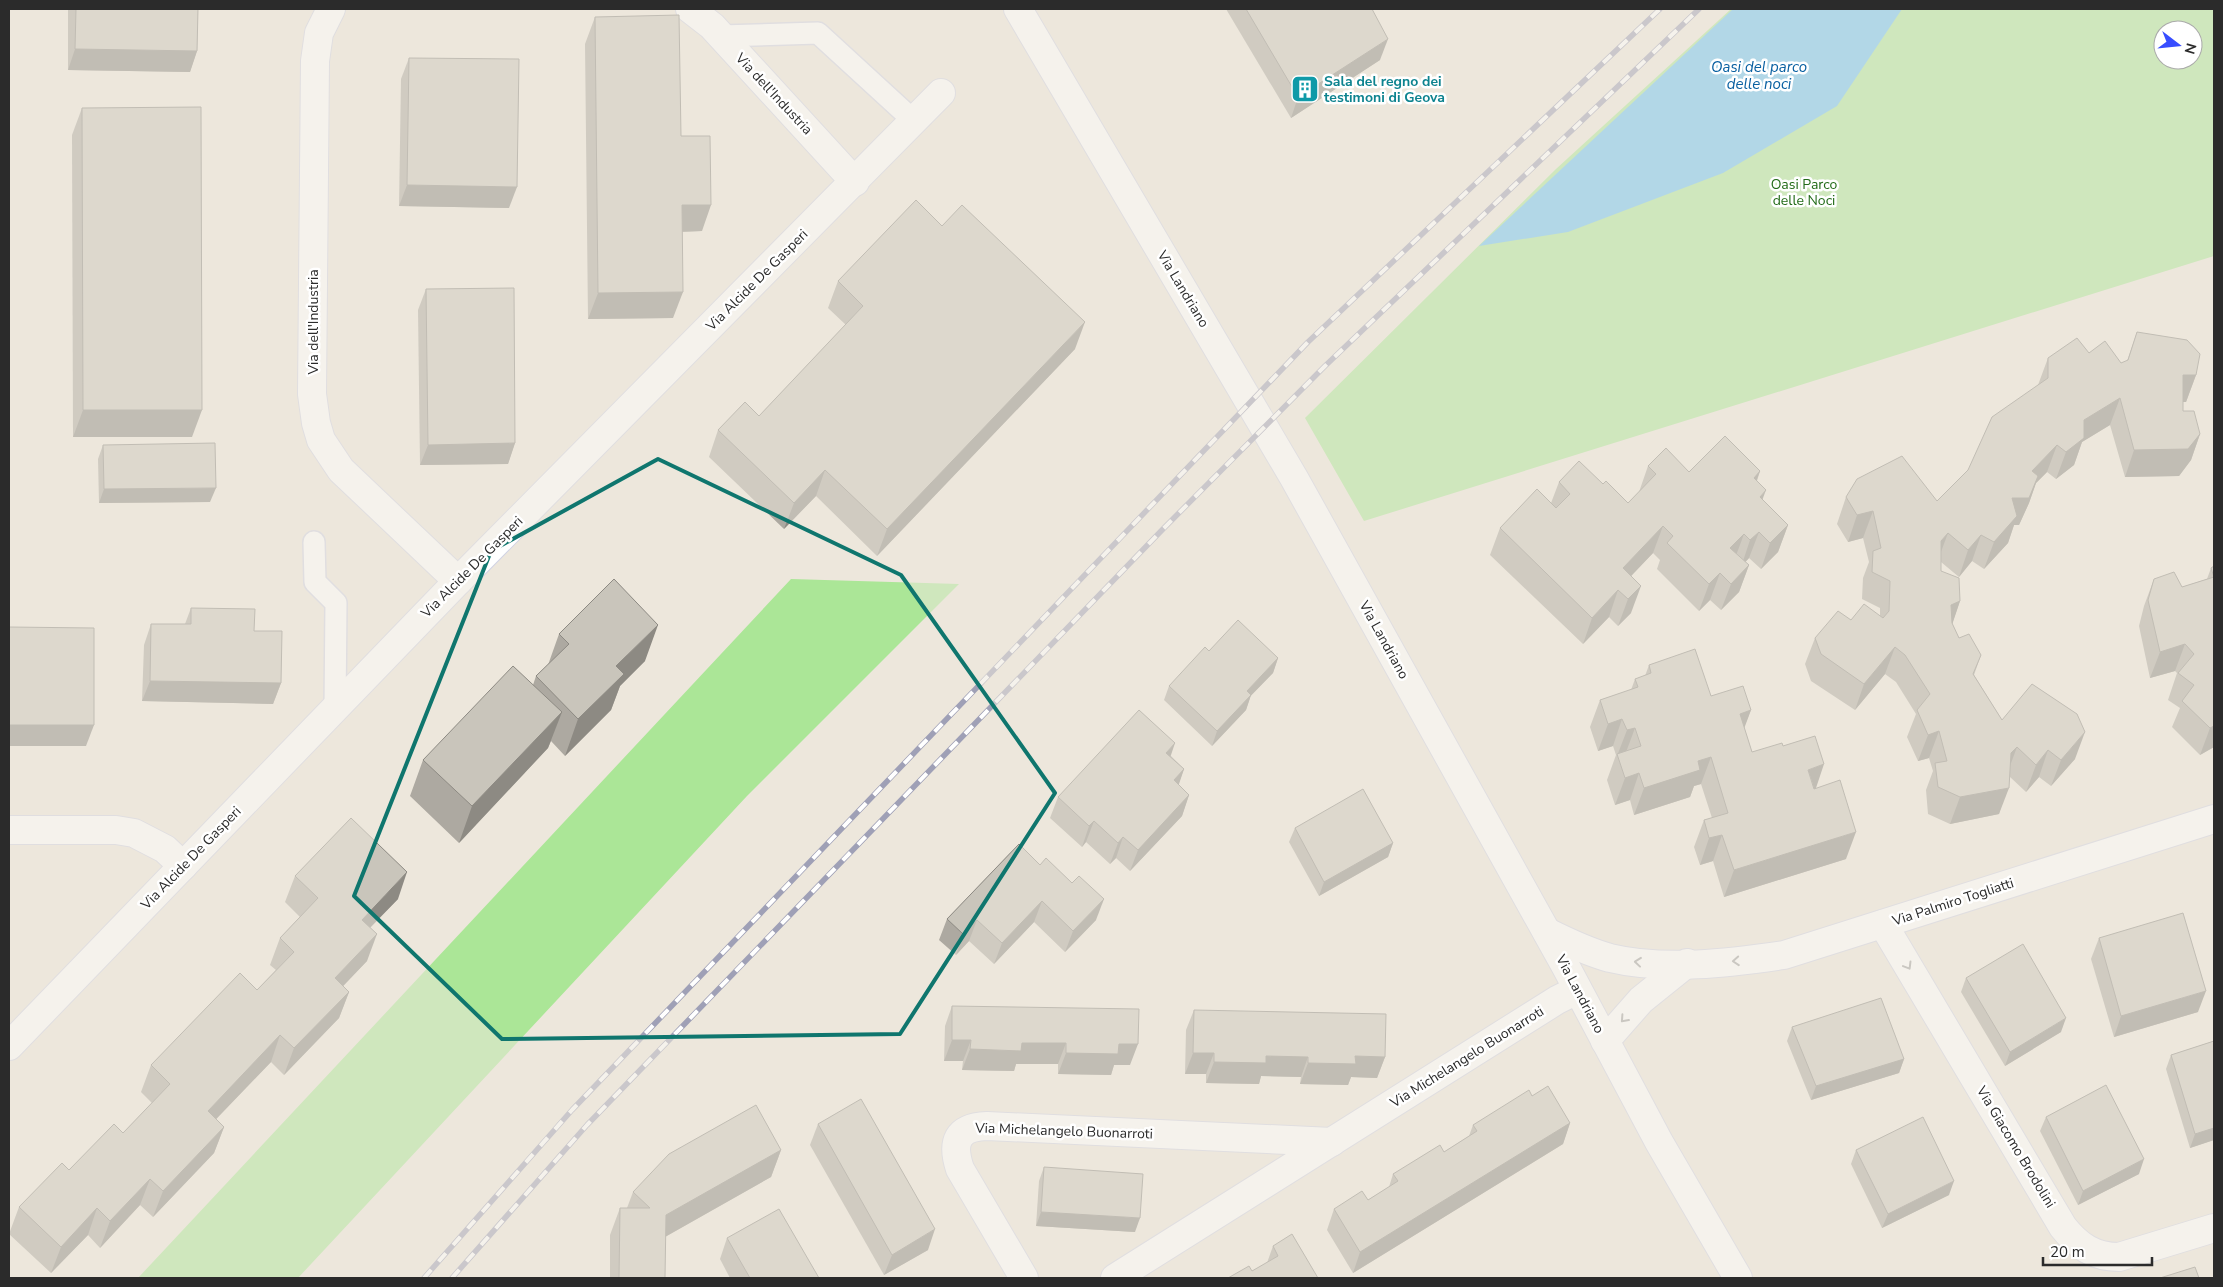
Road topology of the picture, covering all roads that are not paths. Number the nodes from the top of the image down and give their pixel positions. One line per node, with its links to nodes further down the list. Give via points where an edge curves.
1 (331, 9): 9 (street, Via dell'Industria, via 319,33 315,61 312,394 316,423 321,440 341,470)
2 (690, 9): 4 (street, Via dell'Industria)
3 (1018, 9): 15 (street, Via Landriano, via 1294,478)
4 (721, 36): 6 (lane, via 818,33); 7 (street, Via dell'Industria)
5 (941, 93): 6 (street, Via Alcide De Gasperi)
6 (914, 121): 7 (street, Via Alcide De Gasperi)
7 (855, 182): 9 (street, Via Alcide De Gasperi)
8 (314, 542): 10 (lane, via 315,582 336,603)
9 (458, 581): 10 (street, Via Alcide De Gasperi)
10 (335, 709): 13 (street, Via Alcide De Gasperi)
11 (2214, 819): 14 (street, Via Palmiro Togliatti)
12 (9, 830): 13 (street, via 116,830 134,833 165,849)
13 (183, 866): 18 (street, Via Alcide De Gasperi)
14 (1883, 924): 16 (street, Via Palmiro Togliatti, one-way to 16, via 1784,955 1738,962); 21 (street, Via Giacomo Brodolini, one-way to 21, via 2063,1227 2081,1246 2105,1257 2119,1257)
15 (1547, 932): 16 (street, Via Palmiro Togliatti, one-way to 15, via 1646,963 1611,958); 17 (street, Via Landriano)
16 (1687, 963): 19 (street, one-way to 19, via 1641,1000)
17 (1577, 990): 19 (street, Via Landriano); 20 (street, Via Michelangelo Buonarroti)
18 (13, 1037)
19 (1605, 1041): 24 (street, Via Landriano)
20 (1332, 1142): 22 (street, Via Michelangelo Buonarroti, via 987,1126 968,1128 962,1132 957,1149 960,1169); 23 (street, Via Michelangelo Buonarroti)
21 (2214, 1228)
22 (1024, 1278)
23 (1114, 1278)
24 (1738, 1278)

